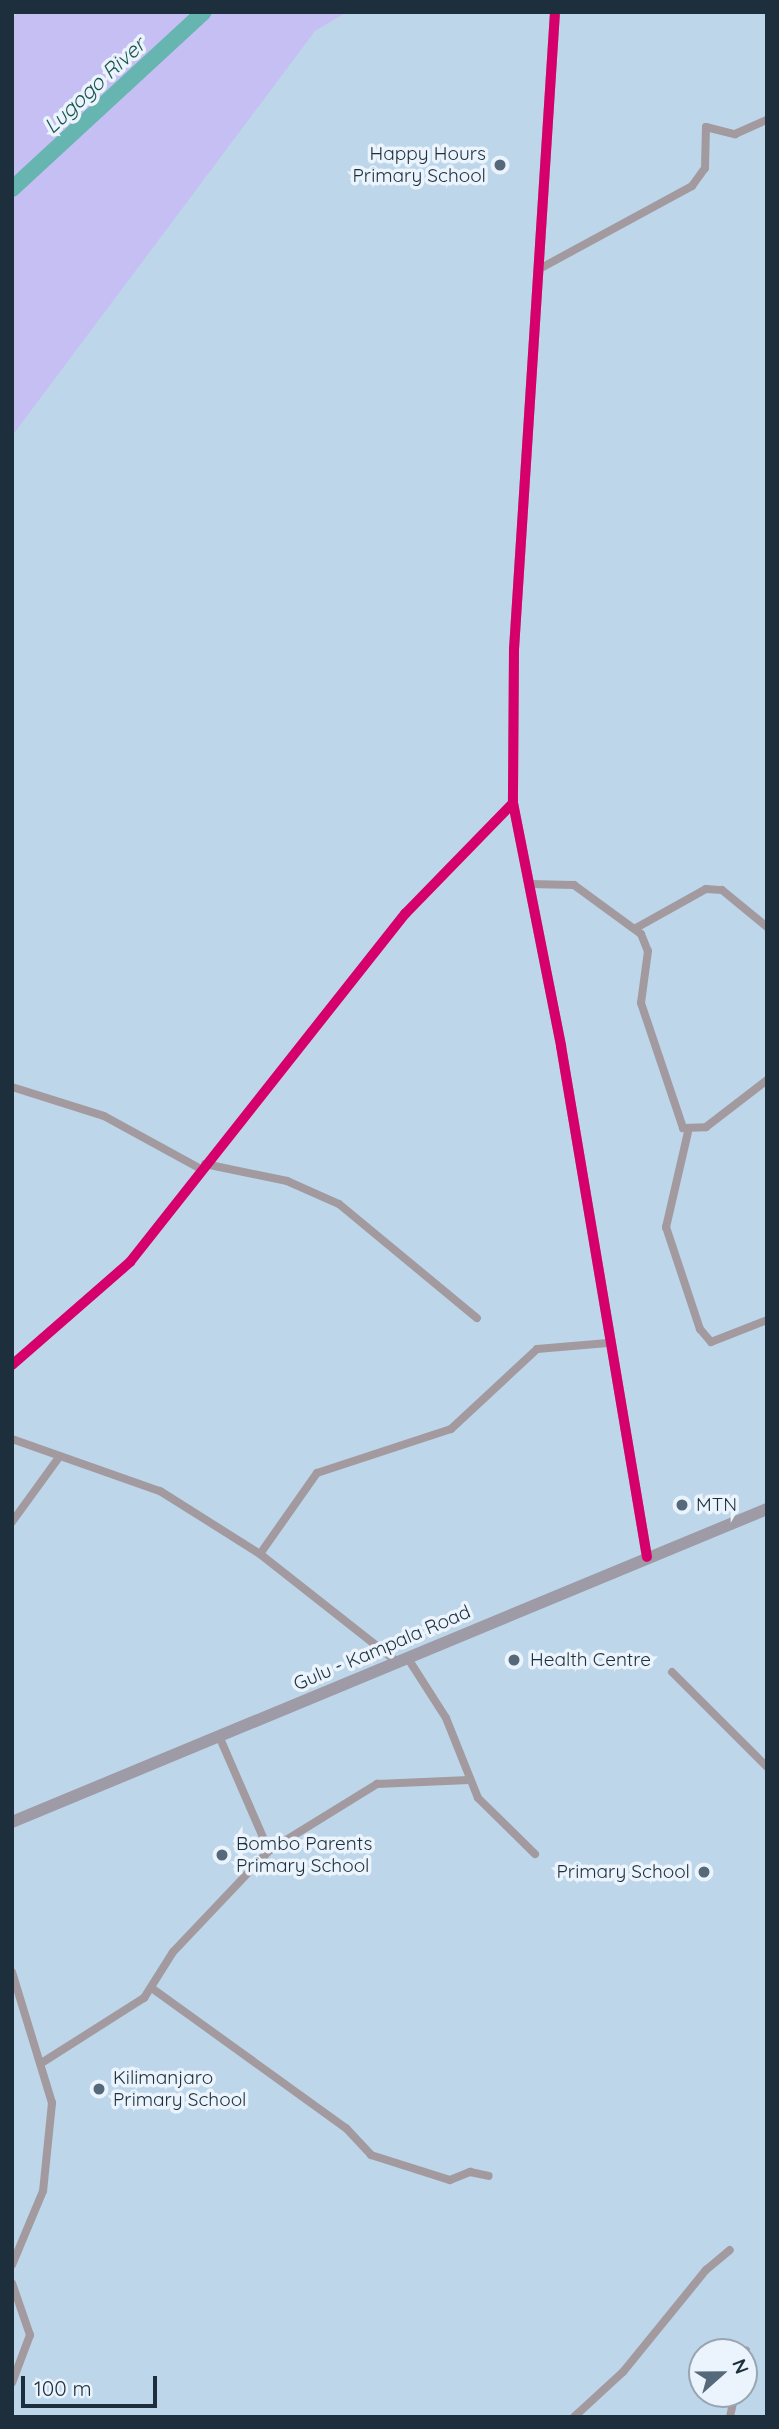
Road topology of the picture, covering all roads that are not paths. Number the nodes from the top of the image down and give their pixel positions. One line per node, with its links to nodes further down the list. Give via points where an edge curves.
1 (555, 12): 3 (street)
2 (767, 120): 3 (street, via 735,134 706,127 705,168 692,186)
3 (541, 268): 4 (street, via 514,649)
4 (513, 803): 5 (street); 11 (street, via 405,914)
5 (529, 884): 7 (street, via 574,885); 14 (street)
6 (767, 927): 7 (street, via 722,890 706,889)
7 (636, 928): 10 (street, via 648,951 641,1003)
8 (767, 1080): 10 (street, via 720,1118)
9 (12, 1087): 11 (street, via 104,1116)
10 (688, 1132): 13 (street, via 666,1227 700,1329 711,1342)
11 (203, 1166): 12 (street, via 287,1181 339,1204); 15 (street, via 111,1283)
12 (477, 1318)
13 (767, 1320)
14 (608, 1343): 20 (street, via 537,1349 451,1429 317,1473); 21 (street)
15 (12, 1365)
16 (12, 1439): 17 (street)
17 (57, 1460): 19 (street); 20 (street, via 160,1491)
18 (767, 1509): 21 (main road, Gulu - Kampala Road)
19 (12, 1522)
20 (260, 1554): 22 (street)
21 (647, 1557): 22 (main road, Gulu - Kampala Road)
22 (402, 1659): 24 (main road, Gulu - Kampala Road); 26 (street, via 446,1718)
23 (672, 1672): 25 (street)
24 (219, 1736): 27 (main road, Gulu - Kampala Road); 28 (street)
25 (767, 1768)
26 (469, 1780): 28 (street, via 377,1784); 29 (street, via 494,1819)
27 (12, 1822)
28 (270, 1850): 31 (street, via 173,1952)
29 (535, 1854)
30 (12, 1972): 32 (street)
31 (153, 1989): 32 (street); 33 (street, via 346,2128 371,2155 450,2180 470,2172)
32 (43, 2062): 35 (street, via 52,2103 46,2180)
33 (489, 2176)
34 (730, 2250): 38 (street, via 706,2270 623,2372)
35 (12, 2265)
36 (12, 2283): 37 (street, via 30,2323)
37 (12, 2383)
38 (574, 2417)

